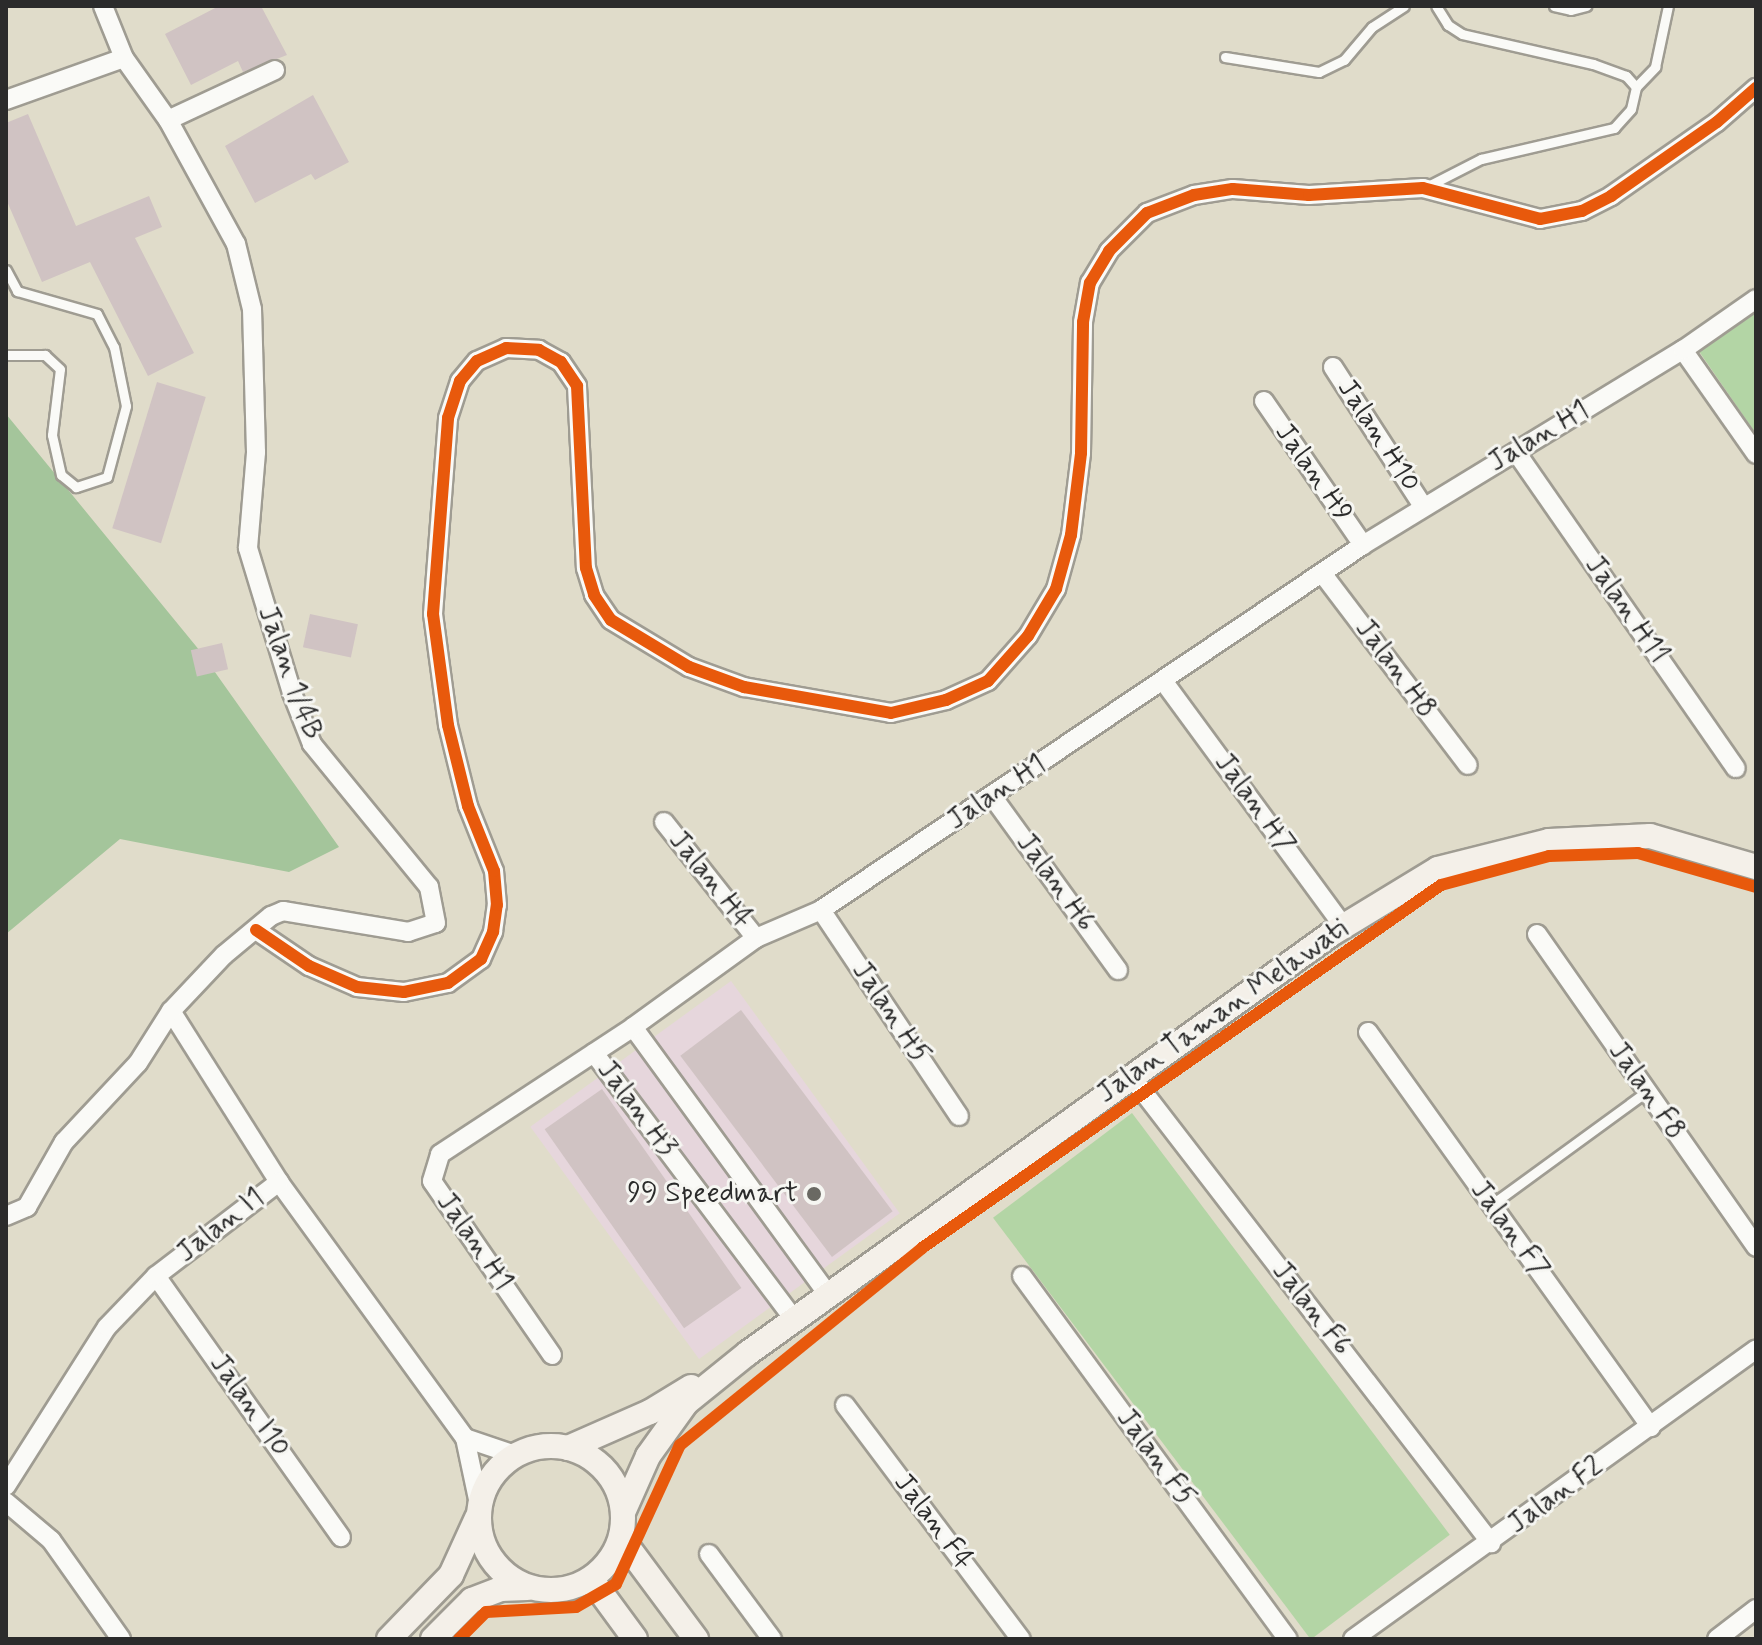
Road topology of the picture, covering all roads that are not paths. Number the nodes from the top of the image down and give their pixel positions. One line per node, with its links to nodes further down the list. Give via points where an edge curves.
1 (103, 6): 8 (street, Jalan 1/4B)
2 (1404, 6): 7 (lane, via 1372,27 1344,60 1319,72)
3 (1436, 6): 10 (lane, via 1448,25 1462,34 1593,64 1626,76)
4 (1554, 6): 5 (lane)
5 (1586, 6)
6 (1668, 6): 10 (lane, via 1655,67)
7 (1225, 57)
8 (124, 58): 12 (street); 13 (street, Jalan 1/4B)
9 (275, 70): 13 (street)
10 (1636, 87): 14 (lane, via 1631,109 1614,128 1481,159)
11 (1756, 88): 14 (street, via 1717,122 1582,211 1540,219)
12 (6, 100)
13 (168, 120): 34 (street, Jalan 1/4B, via 236,244 252,309 256,452 248,548 292,693 312,744 429,887 437,905 436,923 424,931 386,931 283,911)
14 (1423, 188): 34 (street, via 1309,195 1233,189 1194,195 1147,213 1118,242 1090,283 1081,453 1071,535 1056,589 1028,636 988,681 946,700 891,713 744,687 689,667 611,620 594,595 584,554 577,386 561,362 539,350 506,348 477,361 460,381 448,418 433,614 448,725 468,806 494,871 493,932 481,959 448,983 404,992 357,987 309,966)
15 (6, 270): 18 (lane, via 17,291 97,314 114,347 126,406 107,477 76,487 61,475 52,435 60,369 45,355)
16 (1756, 299): 17 (street, Jalan H1)
17 (1683, 350): 21 (street, Jalan H1); 22 (street)
18 (6, 355)
19 (1333, 367): 23 (street, Jalan H10)
20 (1264, 401): 24 (street, Jalan H9)
21 (1516, 452): 23 (street, Jalan H1); 28 (street, Jalan H11)
22 (1756, 454)
23 (1423, 506): 24 (street, Jalan H1)
24 (1363, 545): 25 (street, Jalan H1)
25 (1322, 573): 26 (street, Jalan H1); 27 (street, Jalan H8)
26 (1164, 682): 29 (street, Jalan H1); 33 (street, Jalan H7)
27 (1468, 765)
28 (1736, 768)
29 (992, 796): 32 (street, Jalan H1); 37 (street, Jalan H6)
30 (664, 822): 36 (street, Jalan H4)
31 (1756, 867): 33 (main road, Jalan Taman Melawati, via 1650,836 1549,841 1438,869)
32 (821, 910): 36 (street, Jalan H1); 44 (street, Jalan H5)
33 (1344, 927): 42 (main road, Jalan Taman Melawati)
34 (256, 930): 38 (street, Jalan 1/4B)
35 (1537, 934): 43 (street, Jalan F8)
36 (756, 938): 39 (street, Jalan H1)
37 (1118, 970)
38 (171, 1011): 45 (street); 47 (street, Jalan 1/4B, via 138,1063 64,1142 27,1207)
39 (633, 1027): 41 (street, Jalan H1); 51 (street, Jalan H3)
40 (1368, 1032): 46 (street, Jalan F7)
41 (594, 1053): 52 (street, Jalan H3); 55 (street, Jalan H1, via 440,1154 432,1181)
42 (1131, 1076): 51 (main road, Jalan Taman Melawati); 67 (street, Jalan F6)
43 (1646, 1092): 46 (lane); 48 (street, Jalan F8)
44 (959, 1116)
45 (279, 1182): 49 (street, Jalan I1); 58 (street, Jalan I1)
46 (1491, 1205): 57 (street, Jalan F7)
47 (6, 1216)
48 (1756, 1247)
49 (156, 1276): 61 (street, Jalan I1, via 107,1327); 65 (street, Jalan I10)
50 (1022, 1276): 79 (street, Jalan F5)
51 (827, 1293): 52 (main road, Jalan Taman Melawati)
52 (793, 1318): 54 (main road, Jalan Taman Melawati)
53 (1756, 1349): 57 (street, Jalan F2)
54 (748, 1353): 59 (main road, Jalan Taman Melawati, via 650,1412); 63 (main road, Jalan Taman Melawati, via 686,1403 648,1456)
55 (552, 1355)
56 (845, 1405): 78 (street, Jalan F4)
57 (1651, 1427): 67 (street, Jalan F2)
58 (465, 1438): 60 (street); 64 (street, Jalan I1)
59 (568, 1448): 60 (main road, via 541,1446); 63 (main road, via 607,1471)
60 (515, 1455): 64 (main road, via 485,1486)
61 (6, 1486)
62 (6, 1502): 72 (street, via 51,1540)
63 (624, 1510): 66 (main road)
64 (478, 1511): 70 (main road, via 484,1548 502,1573); 73 (main road, via 451,1575)
65 (341, 1537)
66 (621, 1538): 69 (main road, via 610,1562); 76 (main road)
67 (1491, 1543): 80 (street, Jalan F2)
68 (709, 1554): 77 (street)
69 (591, 1579): 70 (main road, via 561,1590); 75 (main road)
70 (529, 1588): 74 (main road, via 500,1589 472,1600)
71 (1756, 1610): 81 (street)
72 (121, 1639)
73 (389, 1639)
74 (433, 1639)
75 (635, 1639)
76 (696, 1639)
77 (772, 1639)
78 (1021, 1639)
79 (1288, 1639)
80 (1353, 1639)
81 (1717, 1639)

